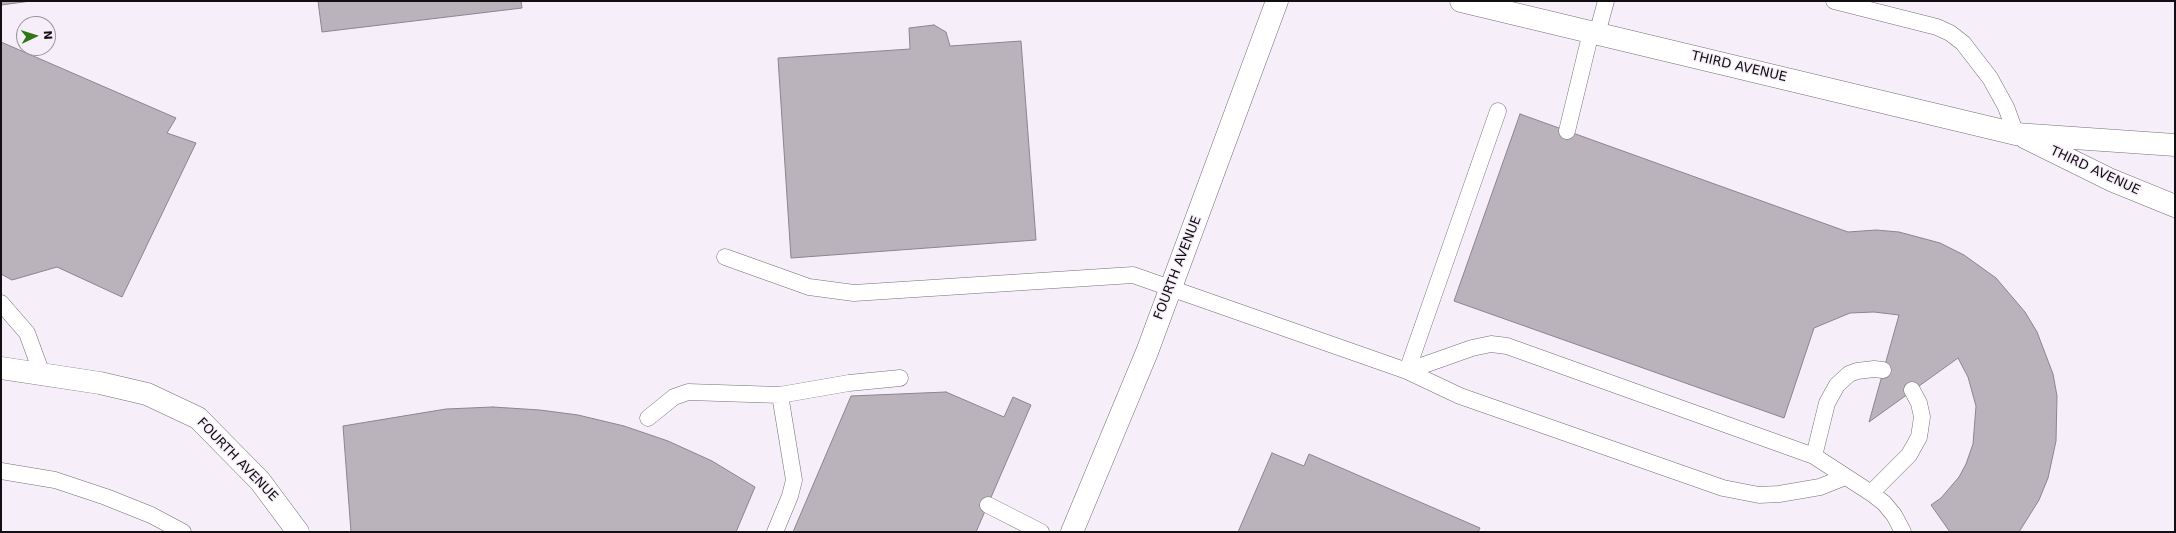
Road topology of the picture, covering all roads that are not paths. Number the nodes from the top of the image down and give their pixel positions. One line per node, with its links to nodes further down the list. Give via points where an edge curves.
1 (1277, 1): 12 (street, FOURTH AVENUE)
2 (1461, 1): 5 (street, THIRD AVENUE)
3 (1606, 1): 5 (lane)
4 (1834, 1): 8 (lane, via 1937,27 1963,42 1990,78 2006,107)
5 (1594, 33): 7 (lane); 8 (street, THIRD AVENUE)
6 (1498, 111): 16 (lane)
7 (1567, 131)
8 (2016, 134): 9 (street, THIRD AVENUE); 10 (street, THIRD AVENUE, via 2111,180)
9 (2175, 145)
10 (2175, 206)
11 (725, 257): 12 (lane, via 793,282 824,290 847,292 1125,275 1142,277)
12 (1171, 288): 16 (lane); 31 (street, FOURTH AVENUE, via 1130,395)
13 (1, 303): 17 (lane, via 26,333)
14 (1, 368): 17 (street, FOURTH AVENUE)
15 (1883, 370): 22 (lane, via 1857,371 1837,384 1823,415)
16 (1407, 371): 22 (lane, via 1472,348 1491,344 1507,346); 24 (lane, via 1460,396 1723,488 1759,495 1802,492)
17 (42, 374): 28 (street, FOURTH AVENUE, via 100,383 147,394 198,418 260,481)
18 (900, 378): 20 (lane, via 849,383)
19 (1912, 390): 25 (lane, via 1921,410 1918,437 1908,455)
20 (780, 395): 21 (lane, via 688,392 674,397); 29 (lane, via 794,480)
21 (648, 418)
22 (1814, 456): 24 (lane)
23 (1, 471): 27 (lane, via 55,480 106,497 151,514)
24 (1845, 477): 25 (lane)
25 (1872, 493): 32 (lane, via 1888,508)
26 (988, 505): 30 (lane)
27 (183, 532)
28 (298, 532)
29 (775, 532)
30 (1041, 532)
31 (1072, 532)
32 (1903, 532)

